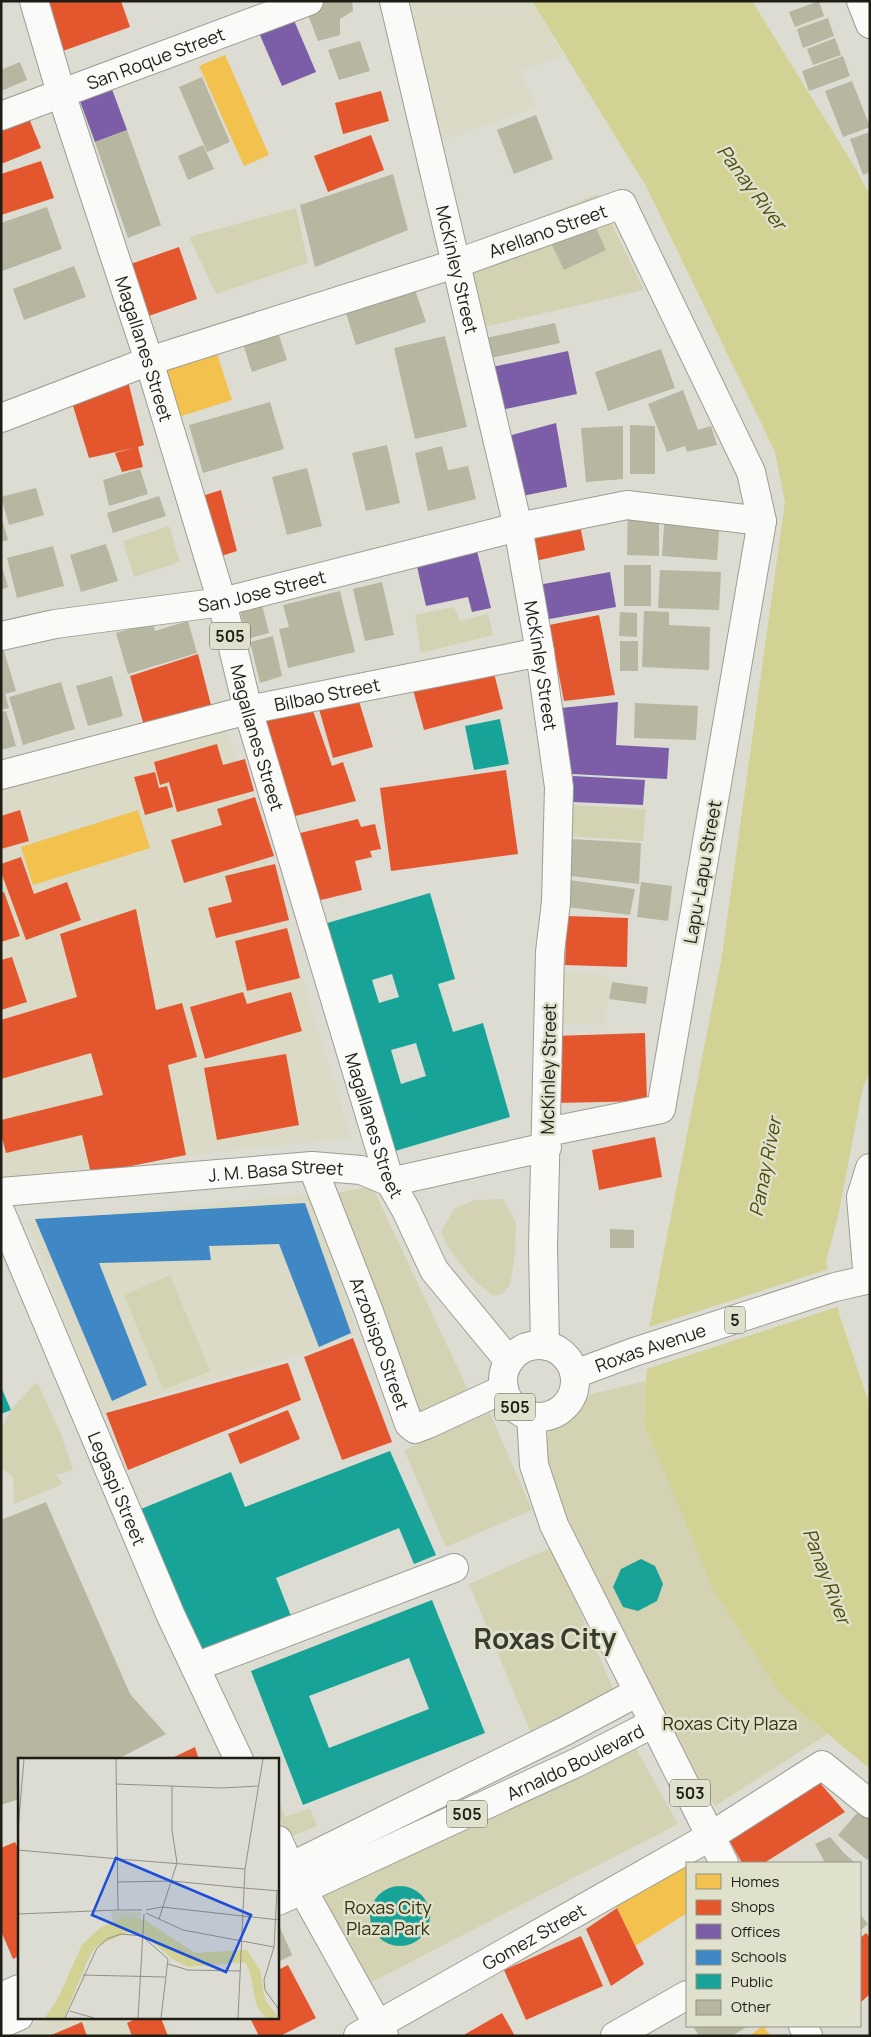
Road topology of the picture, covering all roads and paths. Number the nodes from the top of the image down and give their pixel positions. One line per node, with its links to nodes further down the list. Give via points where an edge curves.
1 (34, 1): 4 (main road, Magallanes Street)
2 (309, 1): 4 (main road, San Roque Street)
3 (394, 1): 6 (main road, McKinley Street)
4 (61, 93): 5 (main road, San Roque Street); 7 (main road, Magallanes Street / 505)
5 (1, 116)
6 (455, 264): 7 (main road, Arellano Street); 9 (main road, Arellano Street, via 622,204 751,472); 10 (main road, McKinley Street)
7 (148, 362): 8 (main road, Arellano Street); 11 (main road, Magallanes Street / 505)
8 (1, 418)
9 (762, 520): 10 (main road, San Jose Street, via 627,505); 16 (main road, Lapu-Lapu Street, via 661,1109)
10 (518, 527): 11 (main road, San Jose Street); 13 (main road, McKinley Street)
11 (222, 602): 12 (main road, San Jose Street, via 55,624); 14 (main road, Magallanes Street / 505)
12 (1, 636)
13 (540, 652): 14 (main road, Bilbao Street); 16 (main road, McKinley Street, via 559,787 556,902 550,952)
14 (248, 710): 15 (main road, Bilbao Street); 19 (main road, Magallanes Street / 505)
15 (1, 775)
16 (547, 1139): 19 (main road); 23 (main road, McKinley Street, via 543,1247)
17 (312, 1166): 19 (main road, J. M. Basa Street, via 361,1170); 20 (main road, J. M. Basa Street); 26 (main road, Arzobispo Street, via 409,1424 415,1429)
18 (870, 1168): 22 (main road, via 861,1197)
19 (390, 1182): 24 (main road, Magallanes Street / 505, via 434,1270)
20 (1, 1192)
21 (1, 1213): 29 (main road, Legaspi Street)
22 (869, 1282): 25 (main road, Roxas Avenue / 5, via 835,1287)
23 (545, 1345): 24 (main road, via 524,1347); 25 (main road, via 564,1354)
24 (508, 1361): 26 (main road, 505, via 504,1370)
25 (575, 1374): 27 (main road, 505, via 575,1387 564,1408 543,1417)
26 (504, 1389): 27 (main road, 505, via 514,1407)
27 (531, 1416): 30 (main road, 505, via 534,1465 554,1525)
28 (454, 1568): 29 (main road)
29 (195, 1667): 32 (main road, Legaspi Street)
30 (638, 1692): 31 (main road, 505); 37 (main road, Arnaldo Boulevard / 505)
31 (654, 1723): 34 (main road, 503); 37 (main road, Arnaldo Boulevard / 505, via 578,1762)
32 (238, 1758)
33 (870, 1804): 34 (main road, Gomez Street, via 822,1765)
34 (711, 1836): 36 (main road, 503); 40 (main road, Gomez Street)
35 (279, 1843): 37 (main road)
36 (724, 1862)
37 (290, 1876): 38 (main road, Arnaldo Boulevard / 505); 40 (main road)
38 (279, 1899)
39 (686, 1996): 41 (main road)
40 (373, 2032)
41 (615, 2036)

